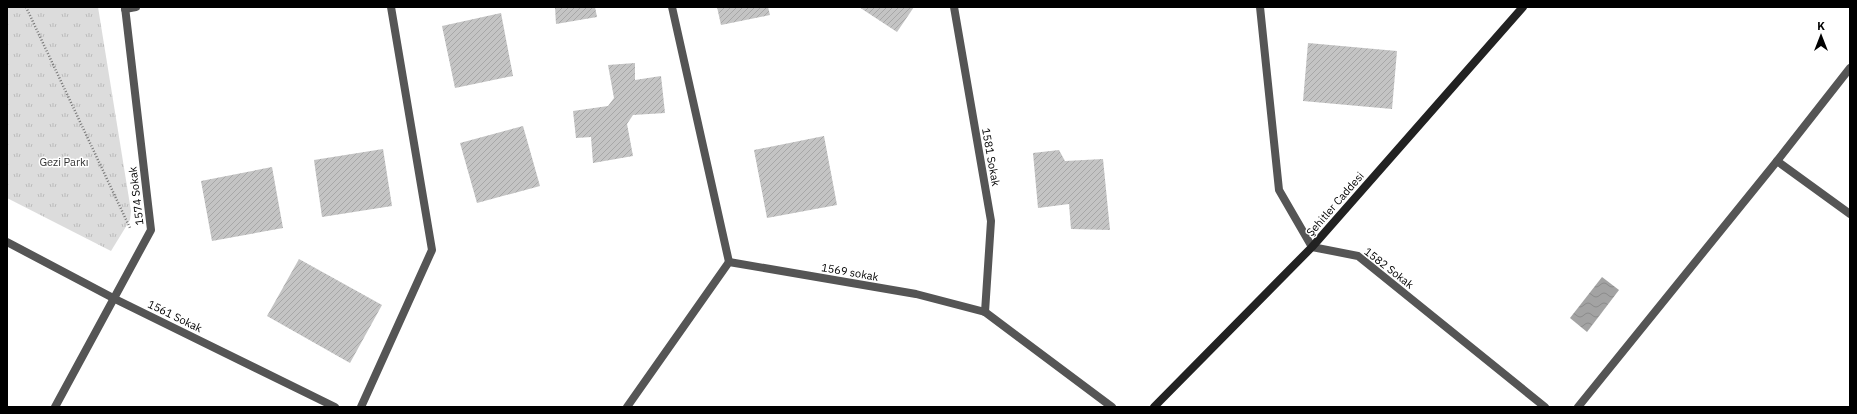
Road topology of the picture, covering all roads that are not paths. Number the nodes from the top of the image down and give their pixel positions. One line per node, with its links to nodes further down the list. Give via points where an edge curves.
1 (136, 7): 7 (street)
2 (391, 7): 18 (street, via 432,250)
3 (672, 7): 13 (street)
4 (954, 7): 15 (street, 1581 Sokak, via 991,221)
5 (1260, 7): 12 (street, via 1279,190)
6 (1523, 7): 12 (street, Şehitler Caddesi)
7 (125, 8): 14 (street, 1574 Sokak, via 151,230)
8 (1850, 68): 9 (street)
9 (1777, 161): 10 (street); 23 (street)
10 (1850, 214)
11 (7, 242): 14 (street, 1561 Sokak)
12 (1312, 247): 21 (street, Şehitler Caddesi); 22 (street, 1582 Sokak, via 1358,256)
13 (729, 262): 15 (street, 1569 sokak, via 916,294); 19 (street)
14 (115, 299): 16 (street, 1574 Sokak); 17 (street, 1561 Sokak)
15 (985, 312): 20 (street, 1569 sokak)
16 (56, 407)
17 (336, 407)
18 (360, 407)
19 (628, 407)
20 (1112, 407)
21 (1154, 407)
22 (1545, 407)
23 (1578, 407)

